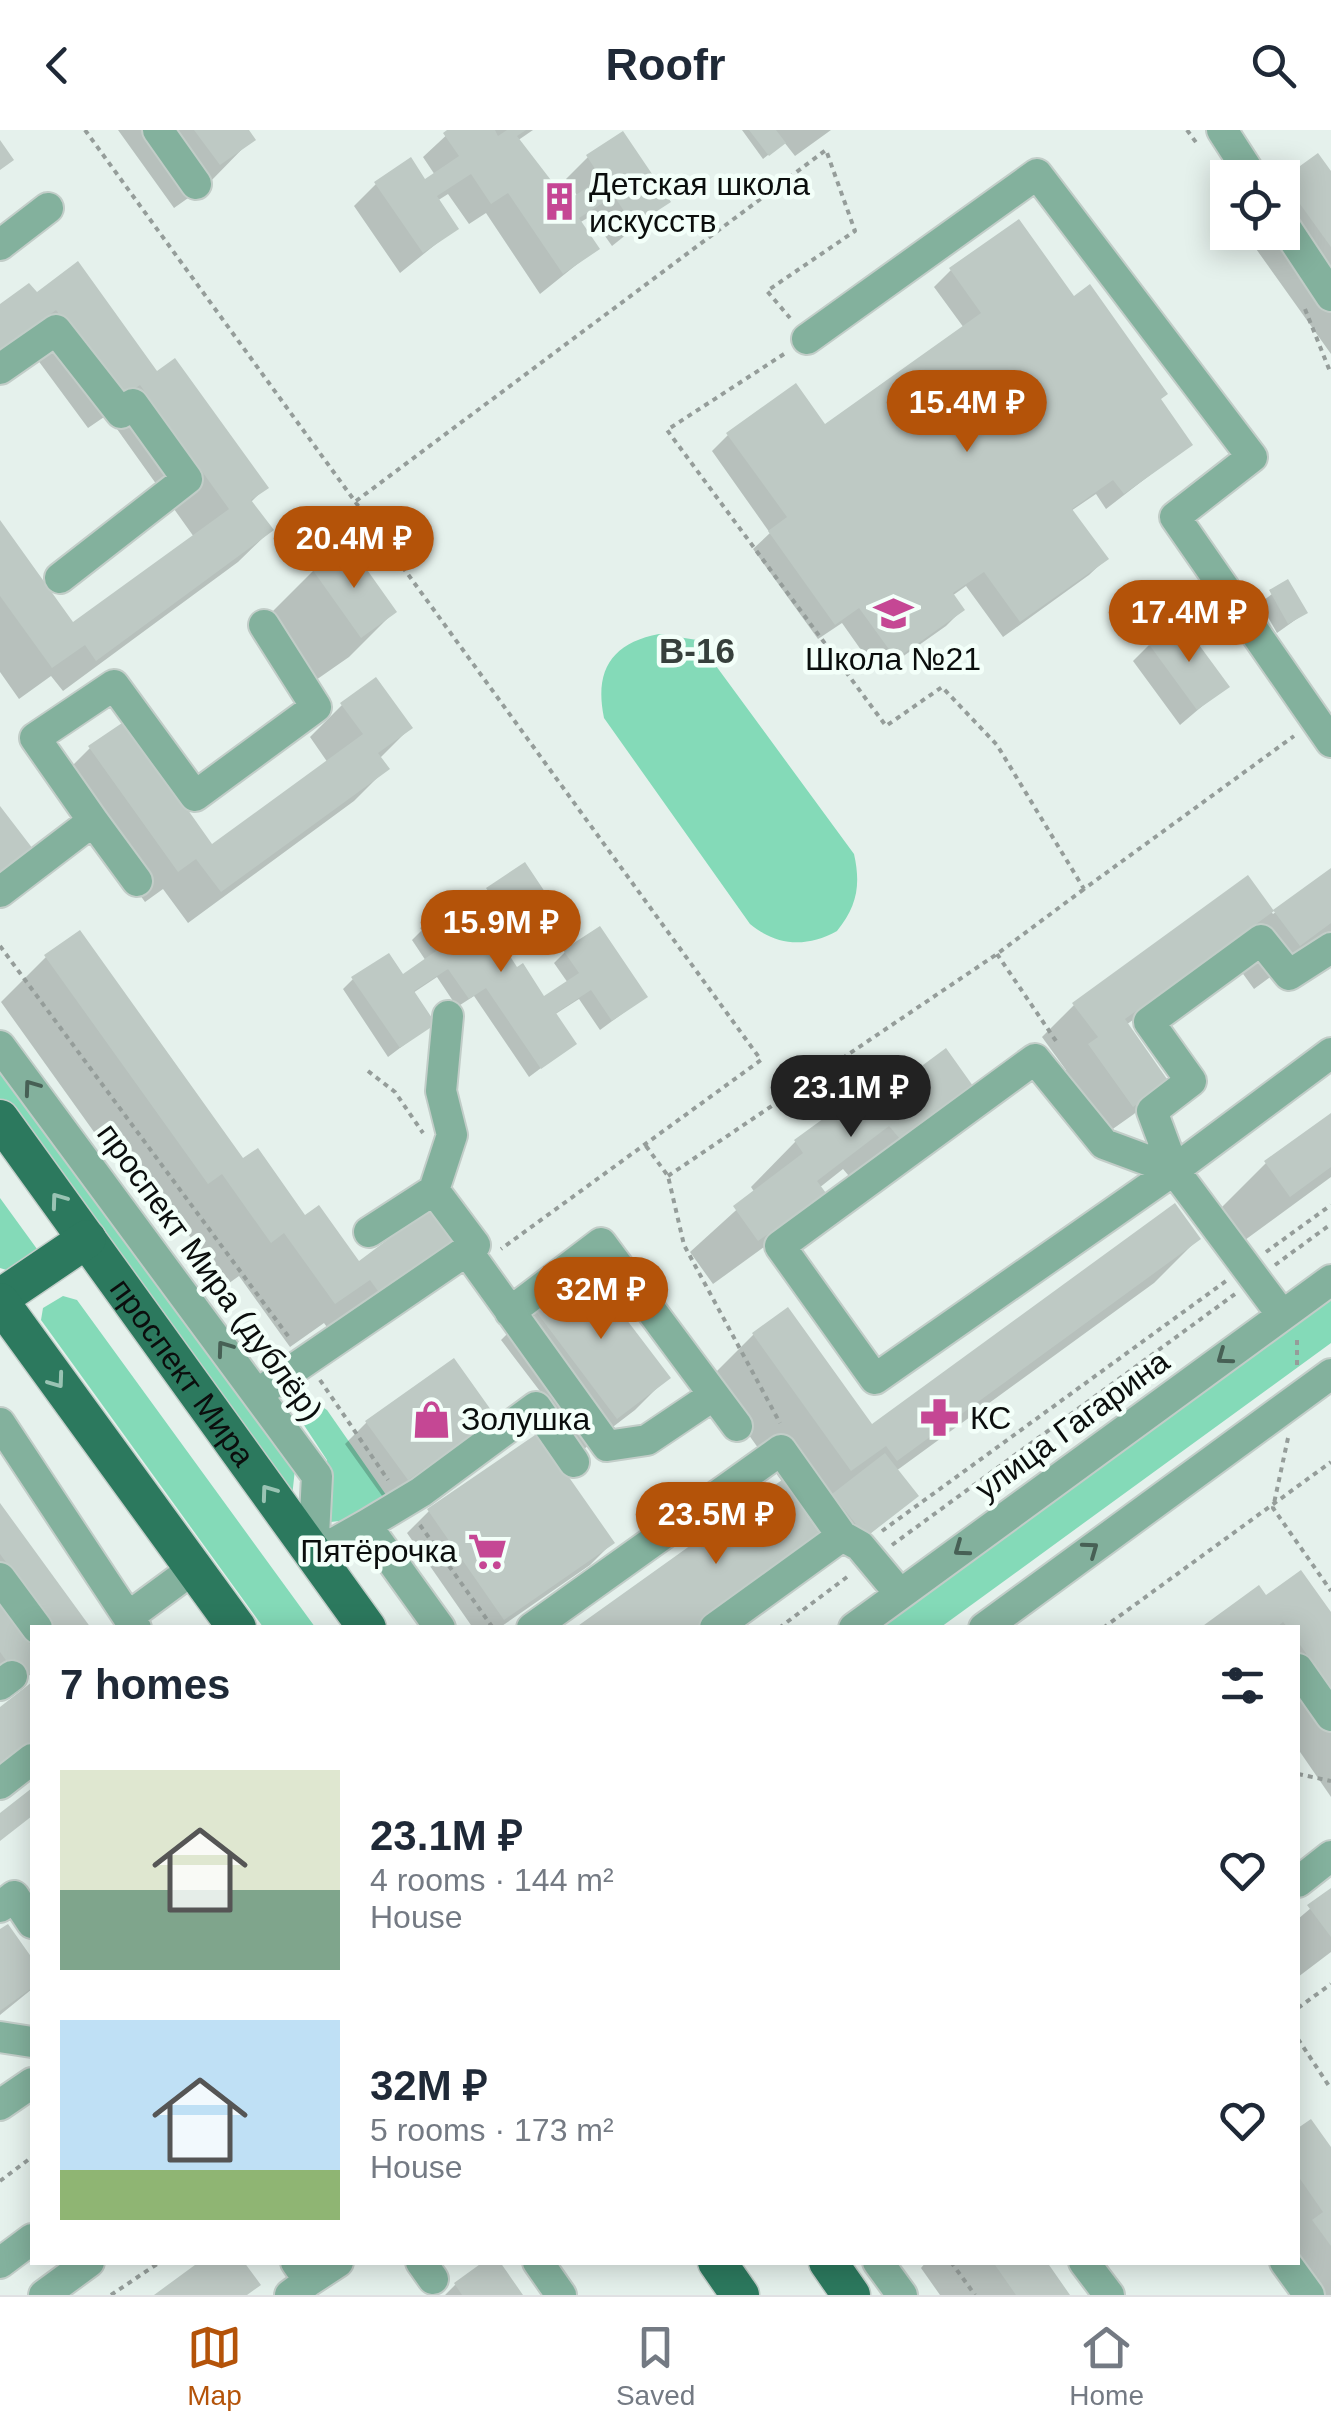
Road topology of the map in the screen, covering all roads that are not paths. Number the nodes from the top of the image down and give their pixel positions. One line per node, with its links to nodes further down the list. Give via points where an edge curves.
1 (158, 130): 4 (street)
2 (1222, 130): 3 (street)
3 (1241, 160)
4 (196, 184)
5 (48, 208): 6 (street)
6 (0, 245)
7 (1300, 249): 8 (street)
8 (1331, 296)
9 (807, 339): 13 (street, via 1038,174 1252,457 1175,517)
10 (0, 369): 11 (street, via 56,330 121,413 133,404 187,478)
11 (60, 578)
12 (264, 625): 14 (street, via 316,706 195,796 114,685 35,738)
13 (1323, 731)
14 (93, 822): 15 (street); 16 (street)
15 (137, 881)
16 (0, 892)
17 (1331, 948): 22 (street, via 1289,975 1260,940 1150,1022 1191,1081 1152,1111)
18 (448, 1016): 23 (street, via 441,1090 452,1136)
19 (0, 1046): 32 (street, проспект Мира (дублёр), one-way to 19)
20 (1331, 1053): 22 (street)
21 (0, 1118): 25 (main road, проспект Мира, one-way to 21)
22 (1174, 1170): 22 (street, via 875,1378 780,1246 1036,1059 1104,1144); 30 (street)
23 (434, 1190): 24 (street); 26 (street, via 475,1245)
24 (369, 1232)
25 (87, 1240): 28 (main road); 39 (main road, проспект Мира, one-way to 25)
26 (472, 1258): 29 (street); 32 (street)
27 (1331, 1280): 30 (street, улица Гагарина)
28 (0, 1300): 40 (main road, one-way to 40)
29 (510, 1312): 33 (street, via 607,1446 647,1440); 33 (street, via 601,1243)
30 (1282, 1315): 42 (street, улица Гагарина, one-way to 42)
31 (1331, 1374): 43 (street, one-way to 31)
32 (257, 1394): 39 (street, проспект Мира (дублёр), via 318,1476)
33 (714, 1395): 35 (street)
34 (0, 1422): 44 (street)
35 (737, 1426)
36 (574, 1462): 37 (street, via 536,1407)
37 (366, 1526): 39 (street); 48 (street)
38 (858, 1548): 42 (street); 49 (street, via 781,1450); 50 (street)
39 (313, 1555): 47 (main road, проспект Мира)
40 (194, 1569): 44 (street); 46 (main road)
41 (0, 1578): 45 (street)
42 (900, 1594): 51 (street, улица Гагарина)
43 (1027, 1615): 52 (street)
44 (132, 1622)
45 (35, 1625)
46 (235, 1625)
47 (365, 1625)
48 (438, 1625)
49 (536, 1625)
50 (720, 1625)
51 (858, 1625)
52 (994, 1625)
53 (1300, 1672): 54 (street)
54 (1331, 1716)
55 (30, 1761): 56 (street)
56 (0, 1784)
57 (1331, 1856): 58 (street)
58 (1300, 1880)
59 (0, 1907): 60 (street, via 14,1896)
60 (30, 1920)
61 (0, 2037): 62 (street)
62 (30, 2042)
63 (30, 2084): 64 (street)
64 (0, 2105)
65 (30, 2240): 66 (street)
66 (0, 2262)
67 (86, 2265): 76 (street)
68 (331, 2265): 75 (street)
69 (540, 2265): 77 (street)
70 (719, 2265): 78 (main road)
71 (830, 2265): 79 (main road)
72 (880, 2265): 80 (street)
73 (1086, 2265): 81 (street)
74 (1287, 2265): 82 (street)
75 (298, 2279)
76 (44, 2295)
77 (561, 2295)
78 (740, 2295)
79 (852, 2295)
80 (902, 2295)
81 (1108, 2295)
82 (1308, 2295)

